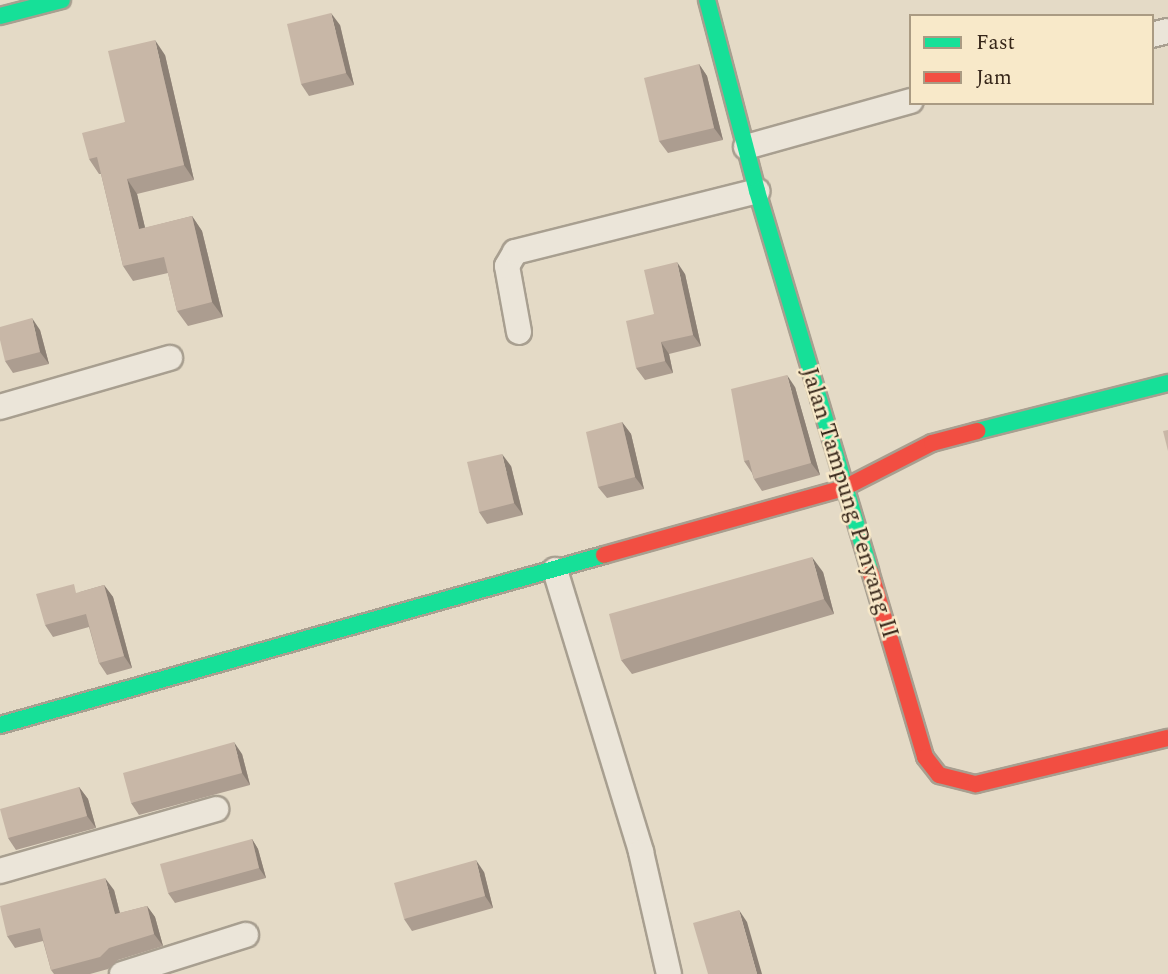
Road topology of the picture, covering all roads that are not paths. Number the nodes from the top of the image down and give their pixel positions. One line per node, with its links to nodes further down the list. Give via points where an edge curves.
1 (62, 0): 3 (street)
2 (707, 0): 5 (street, Jalan Tampung Penyang II)
3 (0, 16)
4 (909, 103): 5 (street)
5 (746, 147): 6 (street, Jalan Tampung Penyang II)
6 (757, 191): 7 (street, via 515,252 507,266); 11 (street, Jalan Tampung Penyang II)
7 (519, 332)
8 (170, 358): 10 (street)
9 (1168, 383): 11 (street, via 932,443)
10 (0, 407)
11 (844, 488): 12 (street); 14 (street, Jalan Tampung Penyang II, via 925,757 939,775 976,784)
12 (555, 570): 13 (street); 19 (street, via 641,852)
13 (0, 726)
14 (1168, 738)
15 (216, 809): 16 (street)
16 (0, 871)
17 (246, 935): 18 (street)
18 (122, 974)
19 (669, 974)

